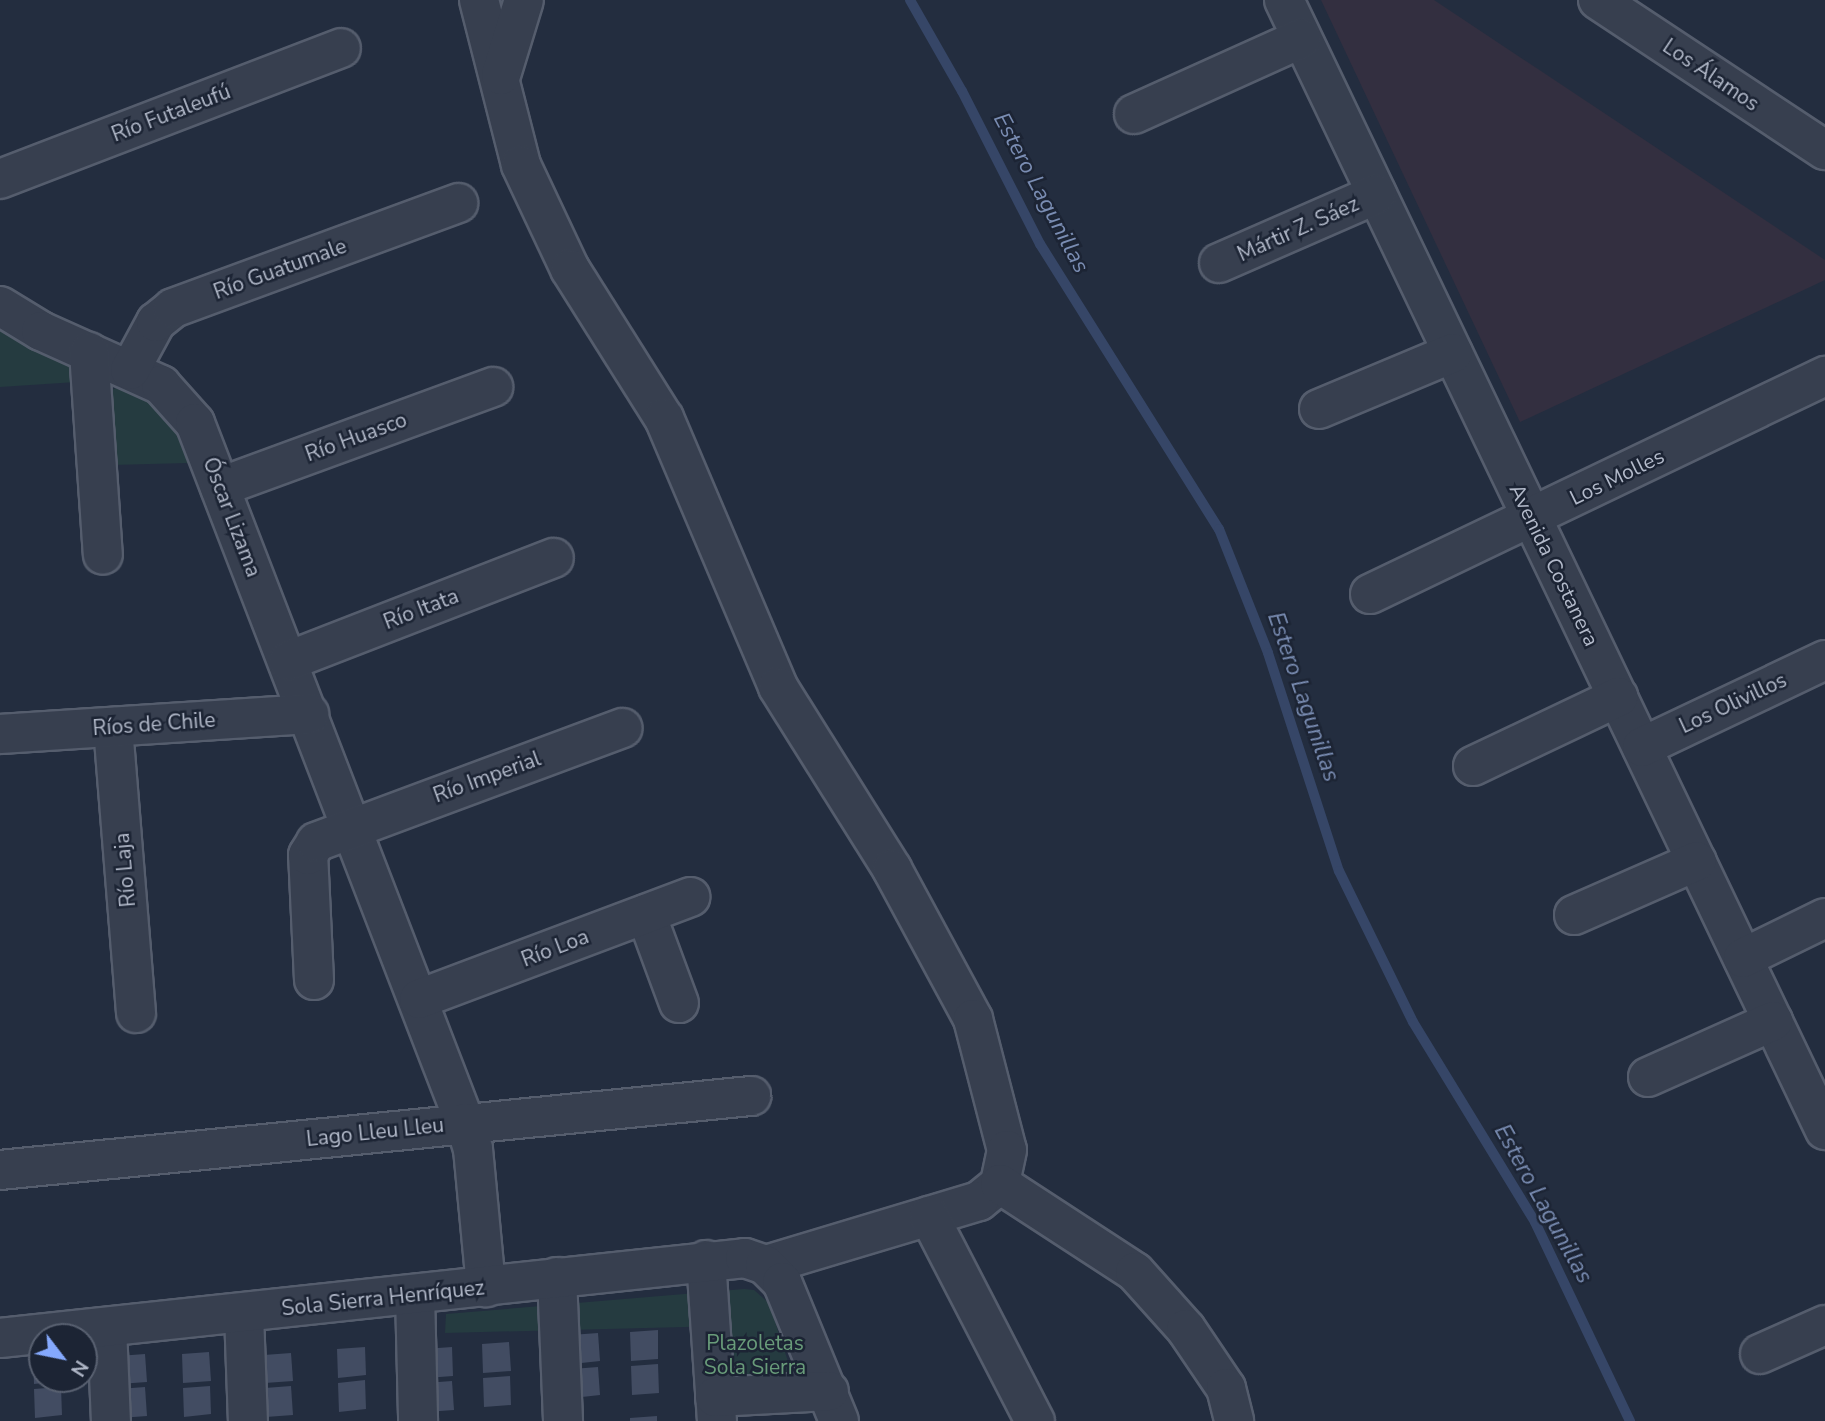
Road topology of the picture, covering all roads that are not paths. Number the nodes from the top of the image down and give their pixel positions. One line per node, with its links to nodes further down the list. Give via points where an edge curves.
1 (479, 0): 7 (street)
2 (524, 0): 7 (street)
3 (1284, 0): 5 (street, Avenida Costanera)
4 (1598, 0): 9 (street, Los Álamos)
5 (1302, 38): 8 (street); 11 (street, Avenida Costanera)
6 (341, 48): 10 (street, Río Futaleufú)
7 (501, 75): 52 (street, via 521,165 570,269 664,418 778,687 892,869 973,1019 1007,1150)
8 (1134, 114)
9 (1825, 150)
10 (0, 179)
11 (1377, 194): 13 (street, Mártir Z. Sáez); 16 (street, Avenida Costanera)
12 (458, 203): 17 (street, Río Guatumale, via 173,307 156,322)
13 (1219, 263)
14 (0, 306): 15 (street, Óscar Lizama, via 20,321)
15 (89, 352): 17 (street, Óscar Lizama); 23 (street)
16 (1453, 353): 20 (street); 22 (street, Avenida Costanera)
17 (130, 370): 21 (street, Óscar Lizama, via 161,386 184,406)
18 (1825, 376): 22 (street, Los Molles)
19 (493, 387): 21 (street, Río Huasco)
20 (1320, 409)
21 (220, 488): 27 (street, Óscar Lizama)
22 (1532, 518): 25 (street, Los Molles); 28 (street, Avenida Costanera)
23 (103, 555)
24 (554, 558): 27 (street, Río Itata)
25 (1370, 594)
26 (1825, 660): 33 (street, Los Olivillos)
27 (288, 661): 29 (street, Óscar Lizama)
28 (1618, 697): 33 (street, Avenida Costanera); 34 (street)
29 (309, 714): 30 (street, Ríos de Chile); 35 (street, Óscar Lizama)
30 (113, 727): 32 (street, Ríos de Chile); 45 (street, Río Laja)
31 (622, 727): 35 (street, Río Imperial)
32 (0, 734)
33 (1642, 747): 36 (street, Avenida Costanera)
34 (1473, 766)
35 (352, 826): 42 (street, via 319,839 309,850); 43 (street, Óscar Lizama)
36 (1697, 861): 39 (street); 41 (street, Avenida Costanera)
37 (691, 897): 38 (street, Río Loa)
38 (646, 914): 43 (street, Río Loa); 44 (street)
39 (1574, 915)
40 (1825, 918): 41 (street)
41 (1743, 958): 46 (street, Avenida Costanera)
42 (314, 980)
43 (419, 999): 49 (street, Óscar Lizama)
44 (679, 1003)
45 (136, 1013)
46 (1773, 1020): 47 (street); 50 (street, Avenida Costanera)
47 (1648, 1077)
48 (751, 1096): 49 (street, Lago Lleu Lleu)
49 (465, 1123): 51 (street, Lago Lleu Lleu); 57 (street, Óscar Lizama, via 473,1149)
50 (1825, 1130)
51 (0, 1170)
52 (1000, 1184): 53 (street, via 979,1200); 71 (street, via 1135,1272 1186,1329 1219,1378)
53 (929, 1216): 55 (street); 70 (street)
54 (706, 1261): 55 (street, Sola Sierra Henríquez, via 745,1258); 56 (street, Sola Sierra Henríquez); 65 (street)
55 (765, 1265): 64 (street, via 782,1282)
56 (557, 1277): 57 (street, Sola Sierra Henríquez); 69 (street)
57 (486, 1287): 58 (street, Sola Sierra Henríquez)
58 (415, 1294): 59 (street, Sola Sierra Henríquez); 68 (street)
59 (244, 1314): 61 (street, Sola Sierra Henríquez); 67 (street)
60 (1825, 1325): 63 (street)
61 (107, 1327): 62 (street, Sola Sierra Henríquez); 66 (street)
62 (0, 1338)
63 (1760, 1354)
64 (834, 1406): 65 (street)
65 (716, 1409)
66 (111, 1421)
67 (248, 1421)
68 (418, 1421)
69 (563, 1421)
70 (1035, 1421)
71 (1234, 1421)

